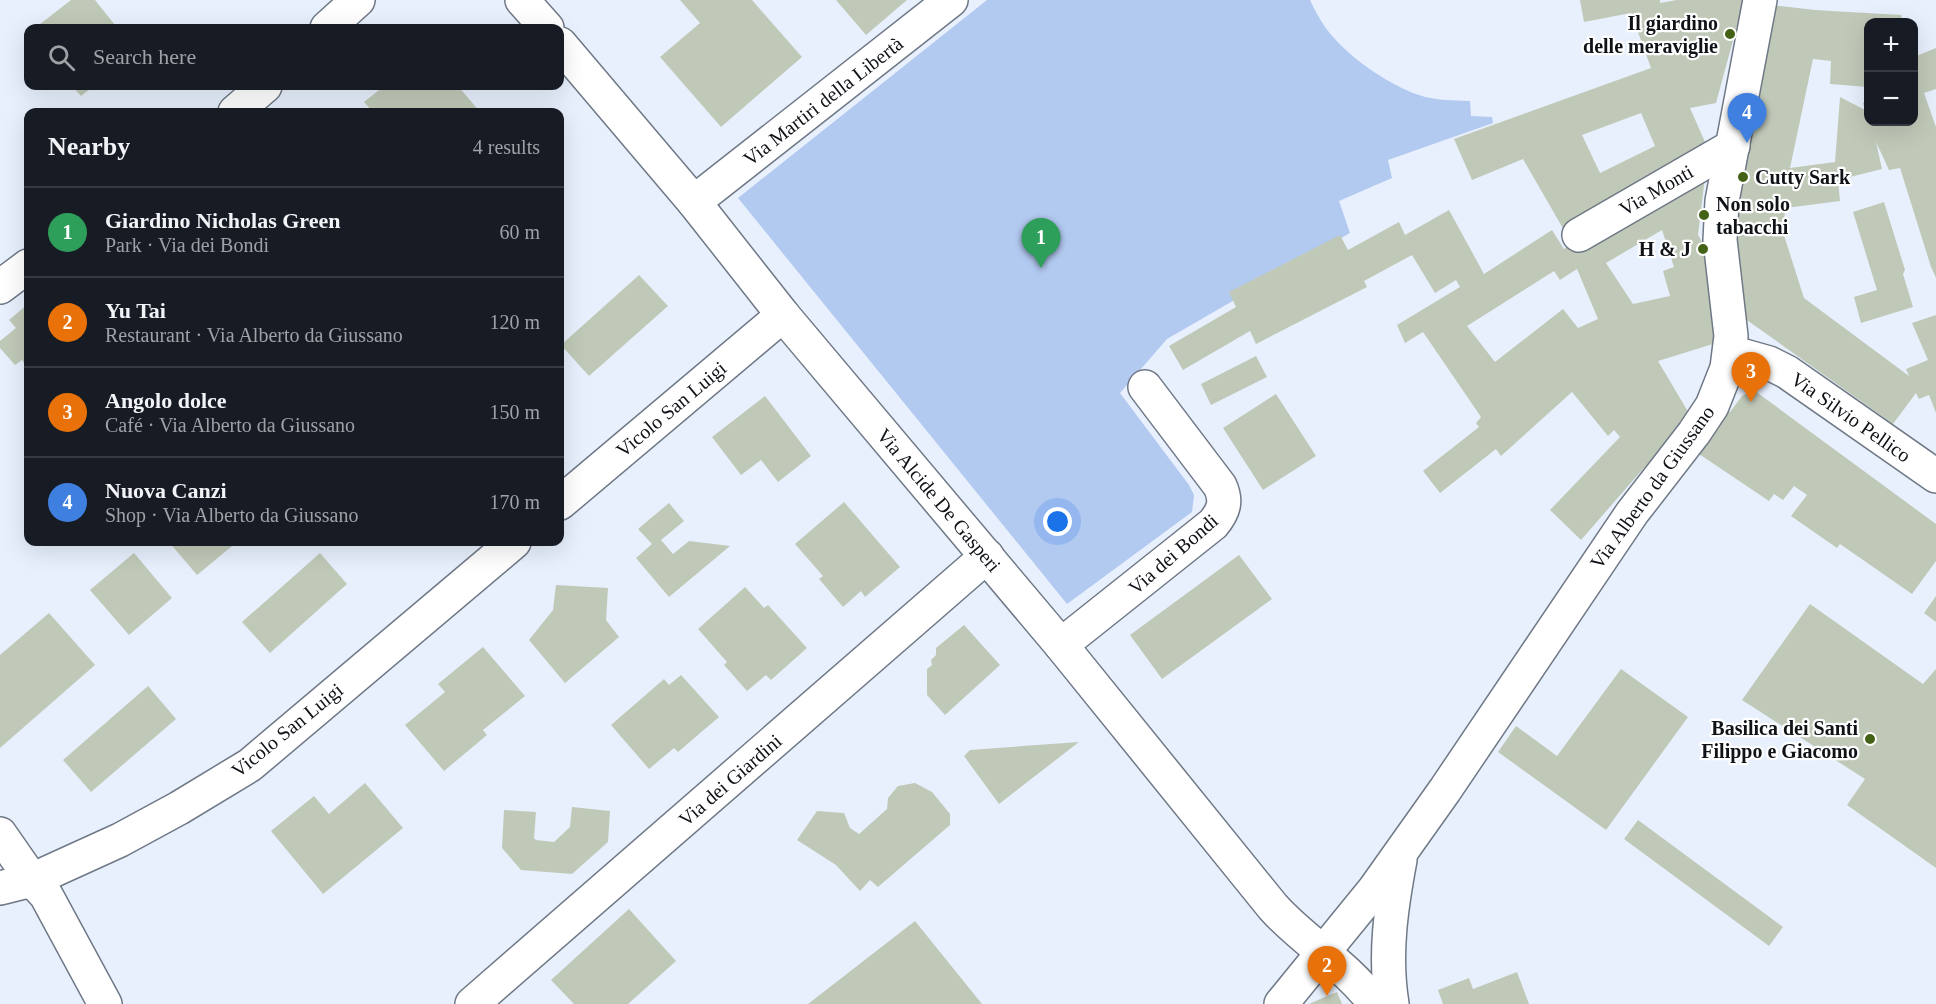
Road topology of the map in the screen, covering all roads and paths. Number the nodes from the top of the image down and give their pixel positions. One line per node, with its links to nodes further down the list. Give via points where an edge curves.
1 (358, 0): 5 (street)
2 (522, 0): 6 (street)
3 (951, 0): 11 (street, Via Martiri della Libertà)
4 (1760, 0): 10 (street, Via Alberto da Giussano)
5 (331, 24)
6 (543, 24)
7 (564, 49): 11 (street, Via Alcide De Gasperi)
8 (260, 90): 9 (street)
9 (240, 108)
10 (1733, 146): 12 (street, Via Monti); 16 (street, Via Alberto da Giussano, via 1722,201 1720,240)
11 (694, 202): 15 (street, Via Alcide De Gasperi)
12 (1579, 235)
13 (24, 269): 14 (street)
14 (0, 287)
15 (783, 315): 19 (street, Vicolo San Luigi); 21 (street, Via Alcide De Gasperi)
16 (1730, 352): 18 (street, Via Silvio Pellico, via 1787,372); 24 (street, Via Alberto da Giussano, via 1712,406 1632,513)
17 (1145, 387): 22 (street, Via dei Bondi, via 1220,486 1223,510 1213,524)
18 (1936, 476)
19 (564, 500)
20 (509, 546): 25 (street, Vicolo San Luigi, via 250,765 120,840)
21 (987, 556): 22 (street, Via Alcide De Gasperi); 29 (street, Via dei Giardini)
22 (1061, 645): 27 (street, Via Alcide De Gasperi, via 1273,907 1290,926)
23 (0, 834): 25 (street)
24 (1402, 850): 27 (street, Via Alberto da Giussano); 32 (street, Via Alberto da Giussano, via 1389,931)
25 (32, 880): 26 (street, Vicolo San Luigi); 28 (street, via 46,896)
26 (0, 888)
27 (1324, 951): 30 (street, Via Alberto da Giussano); 31 (street)
28 (105, 1004)
29 (472, 1004)
30 (1281, 1004)
31 (1375, 1004)
32 (1392, 1004)

